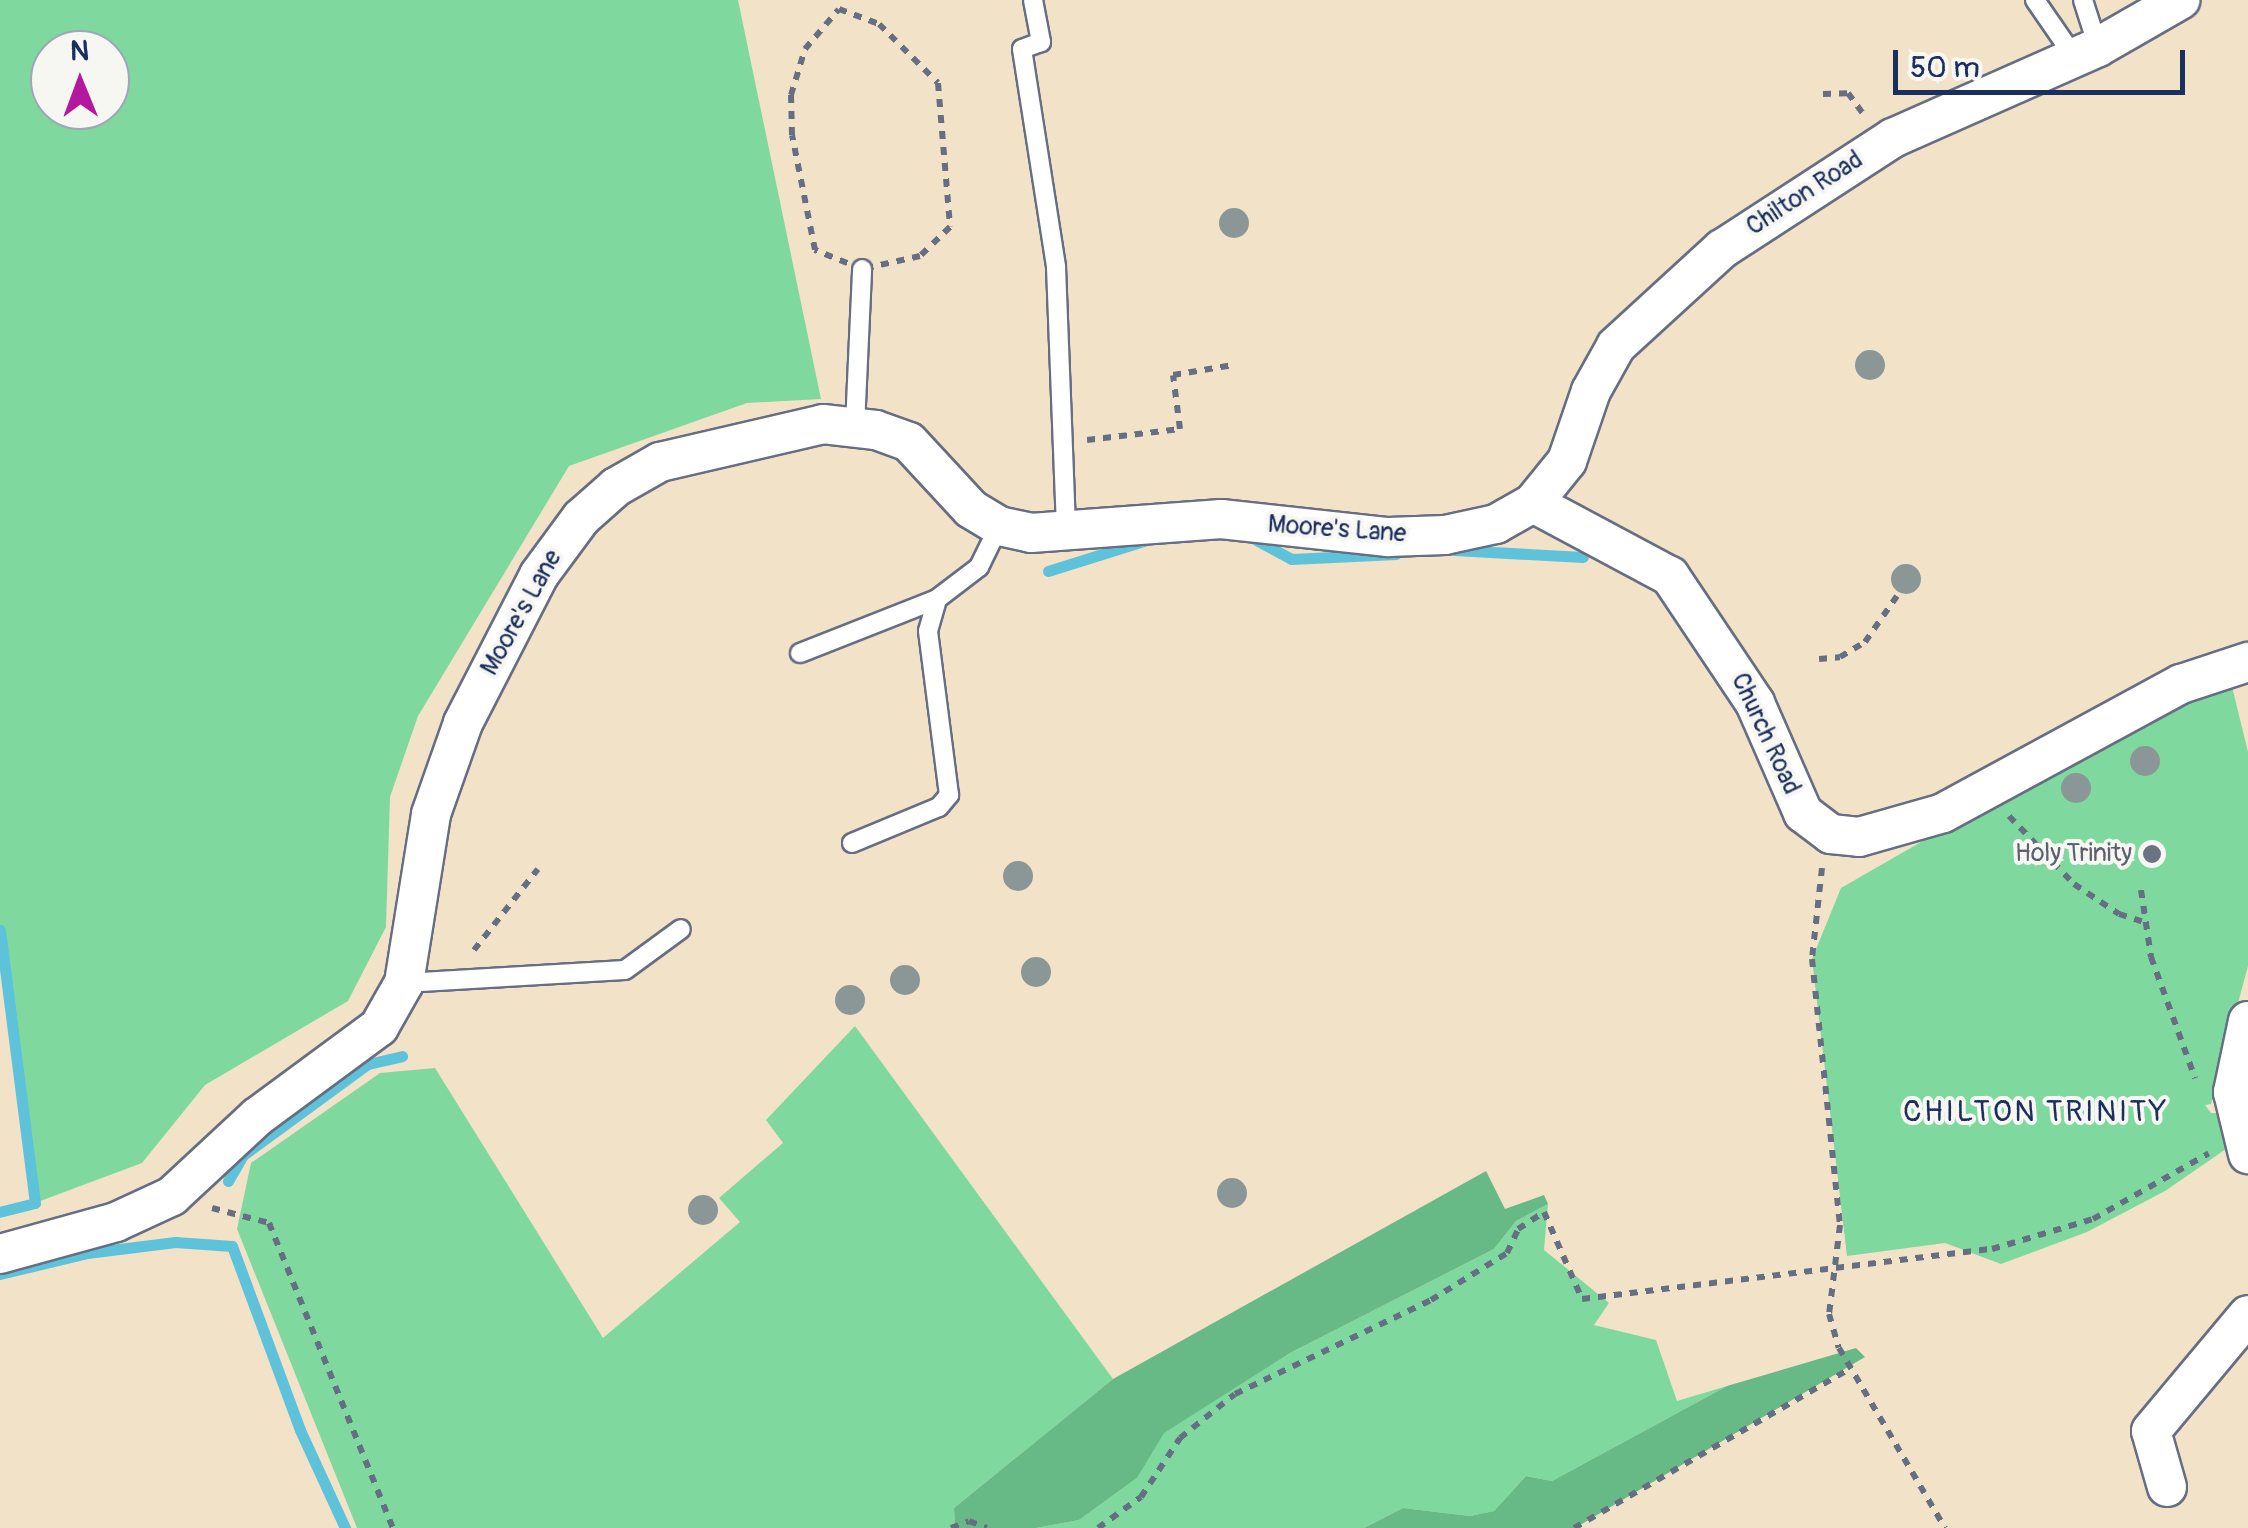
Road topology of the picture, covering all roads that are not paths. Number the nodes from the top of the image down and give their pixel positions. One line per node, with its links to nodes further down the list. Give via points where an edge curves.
1 (1033, 0): 10 (lane, via 1041,42 1022,49 1056,267)
2 (2036, 0): 5 (lane)
3 (2083, 0): 5 (lane)
4 (2180, 0): 5 (street, Chilton Road)
5 (2087, 52): 8 (street, Chilton Road, via 1893,138 1782,207 1673,288 1616,346 1591,390 1567,461)
6 (862, 269): 7 (lane)
7 (855, 426): 9 (street, Moore's Lane, via 909,442 971,509); 16 (street, Moore's Lane, via 797,426 660,462 581,518 539,575 463,724 432,814)
8 (1533, 504): 10 (street, Moore's Lane, via 1496,524 1445,535 1331,534 1221,519); 13 (street, Church Road, via 1670,576 1754,704 1803,813 1831,834 1894,830 1988,790 2181,684)
9 (999, 526): 10 (street, Moore's Lane, via 1030,533); 11 (lane, via 979,567)
10 (1066, 530)
11 (937, 599): 12 (lane); 14 (lane, via 928,631 949,795 939,807)
12 (800, 654)
13 (2248, 662)
14 (852, 844)
15 (680, 930): 16 (lane, via 624,970)
16 (404, 983): 19 (street, Moore's Lane, via 379,1027 258,1116 172,1196 116,1222)
17 (2248, 1021): 18 (street)
18 (2241, 1136)
19 (0, 1254)
20 (2248, 1315): 21 (street, via 2151,1430)
21 (2167, 1487)

